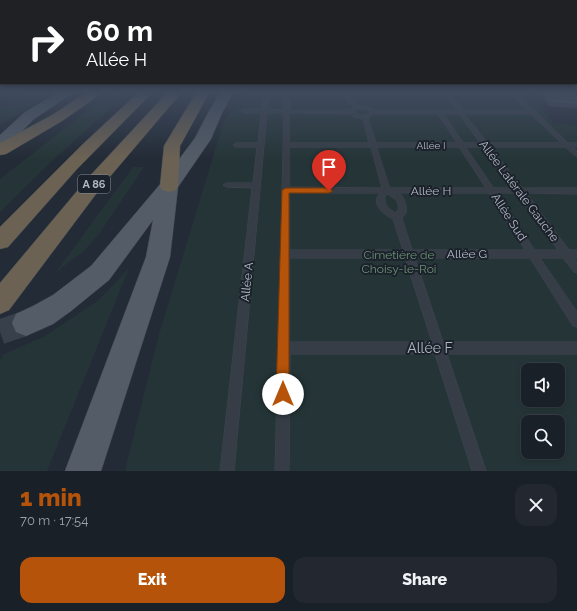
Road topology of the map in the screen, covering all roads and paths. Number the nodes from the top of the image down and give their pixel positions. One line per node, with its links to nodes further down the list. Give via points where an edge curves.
1 (30, 115): 15 (main road)
2 (62, 115): 24 (highway)
3 (121, 115): 35 (highway, A 86)
4 (154, 115): 42 (highway, A 86, via 95,182)
5 (190, 115): 27 (highway, via 172,146)
6 (214, 115): 27 (main road, via 203,139)
7 (264, 115): 17 (lane, Allée A)
8 (286, 115): 18 (lane)
9 (356, 115): 14 (lane)
10 (372, 115): 14 (lane)
11 (442, 115): 20 (lane, Allée Sud)
12 (463, 115): 21 (lane, Allée Latérale Gauche)
13 (536, 115): 22 (lane)
14 (365, 117): 19 (lane)
15 (0, 144)
16 (236, 145): 17 (lane)
17 (261, 145): 28 (lane, Allée A)
18 (286, 145): 19 (lane, Allée I); 29 (lane)
19 (374, 145): 20 (lane, Allée I); 30 (lane)
20 (461, 145): 21 (lane, Allée I); 31 (lane, Allée Sud)
21 (486, 145): 22 (lane, Allée I); 32 (lane, Allée Latérale Gauche)
22 (567, 145): 23 (lane, Allée I); 25 (lane)
23 (577, 145)
24 (0, 150)
25 (577, 154)
26 (227, 185): 28 (lane)
27 (169, 186): 44 (main road, via 100,273 62,303); 48 (main road, via 158,256)
28 (257, 186): 49 (lane, Allée A)
29 (286, 190): 30 (lane, Allée H); 36 (lane)
30 (387, 191): 31 (lane, Allée H); 34 (lane, via 401,199 402,213); 34 (lane, via 381,196 380,204 383,209)
31 (492, 191): 32 (lane, Allée H); 38 (lane, Allée Sud)
32 (520, 191): 33 (lane, Allée H); 39 (lane, Allée Latérale Gauche)
33 (577, 191)
34 (397, 217): 37 (lane)
35 (0, 241)
36 (285, 254): 37 (lane, Allée G); 45 (lane)
37 (409, 254): 38 (lane, Allée G); 46 (lane)
38 (533, 254): 39 (lane, Allée G); 43 (lane, Allée Sud)
39 (566, 254): 40 (lane, Allée G); 41 (lane, Allée Latérale Gauche)
40 (577, 254)
41 (577, 269)
42 (0, 302)
43 (577, 322)
44 (26, 323)
45 (283, 348): 46 (lane, Allée F); 50 (lane)
46 (439, 348): 47 (lane, Allée F); 51 (lane)
47 (577, 348)
48 (83, 471)
49 (227, 471)
50 (282, 471)
51 (479, 471)

